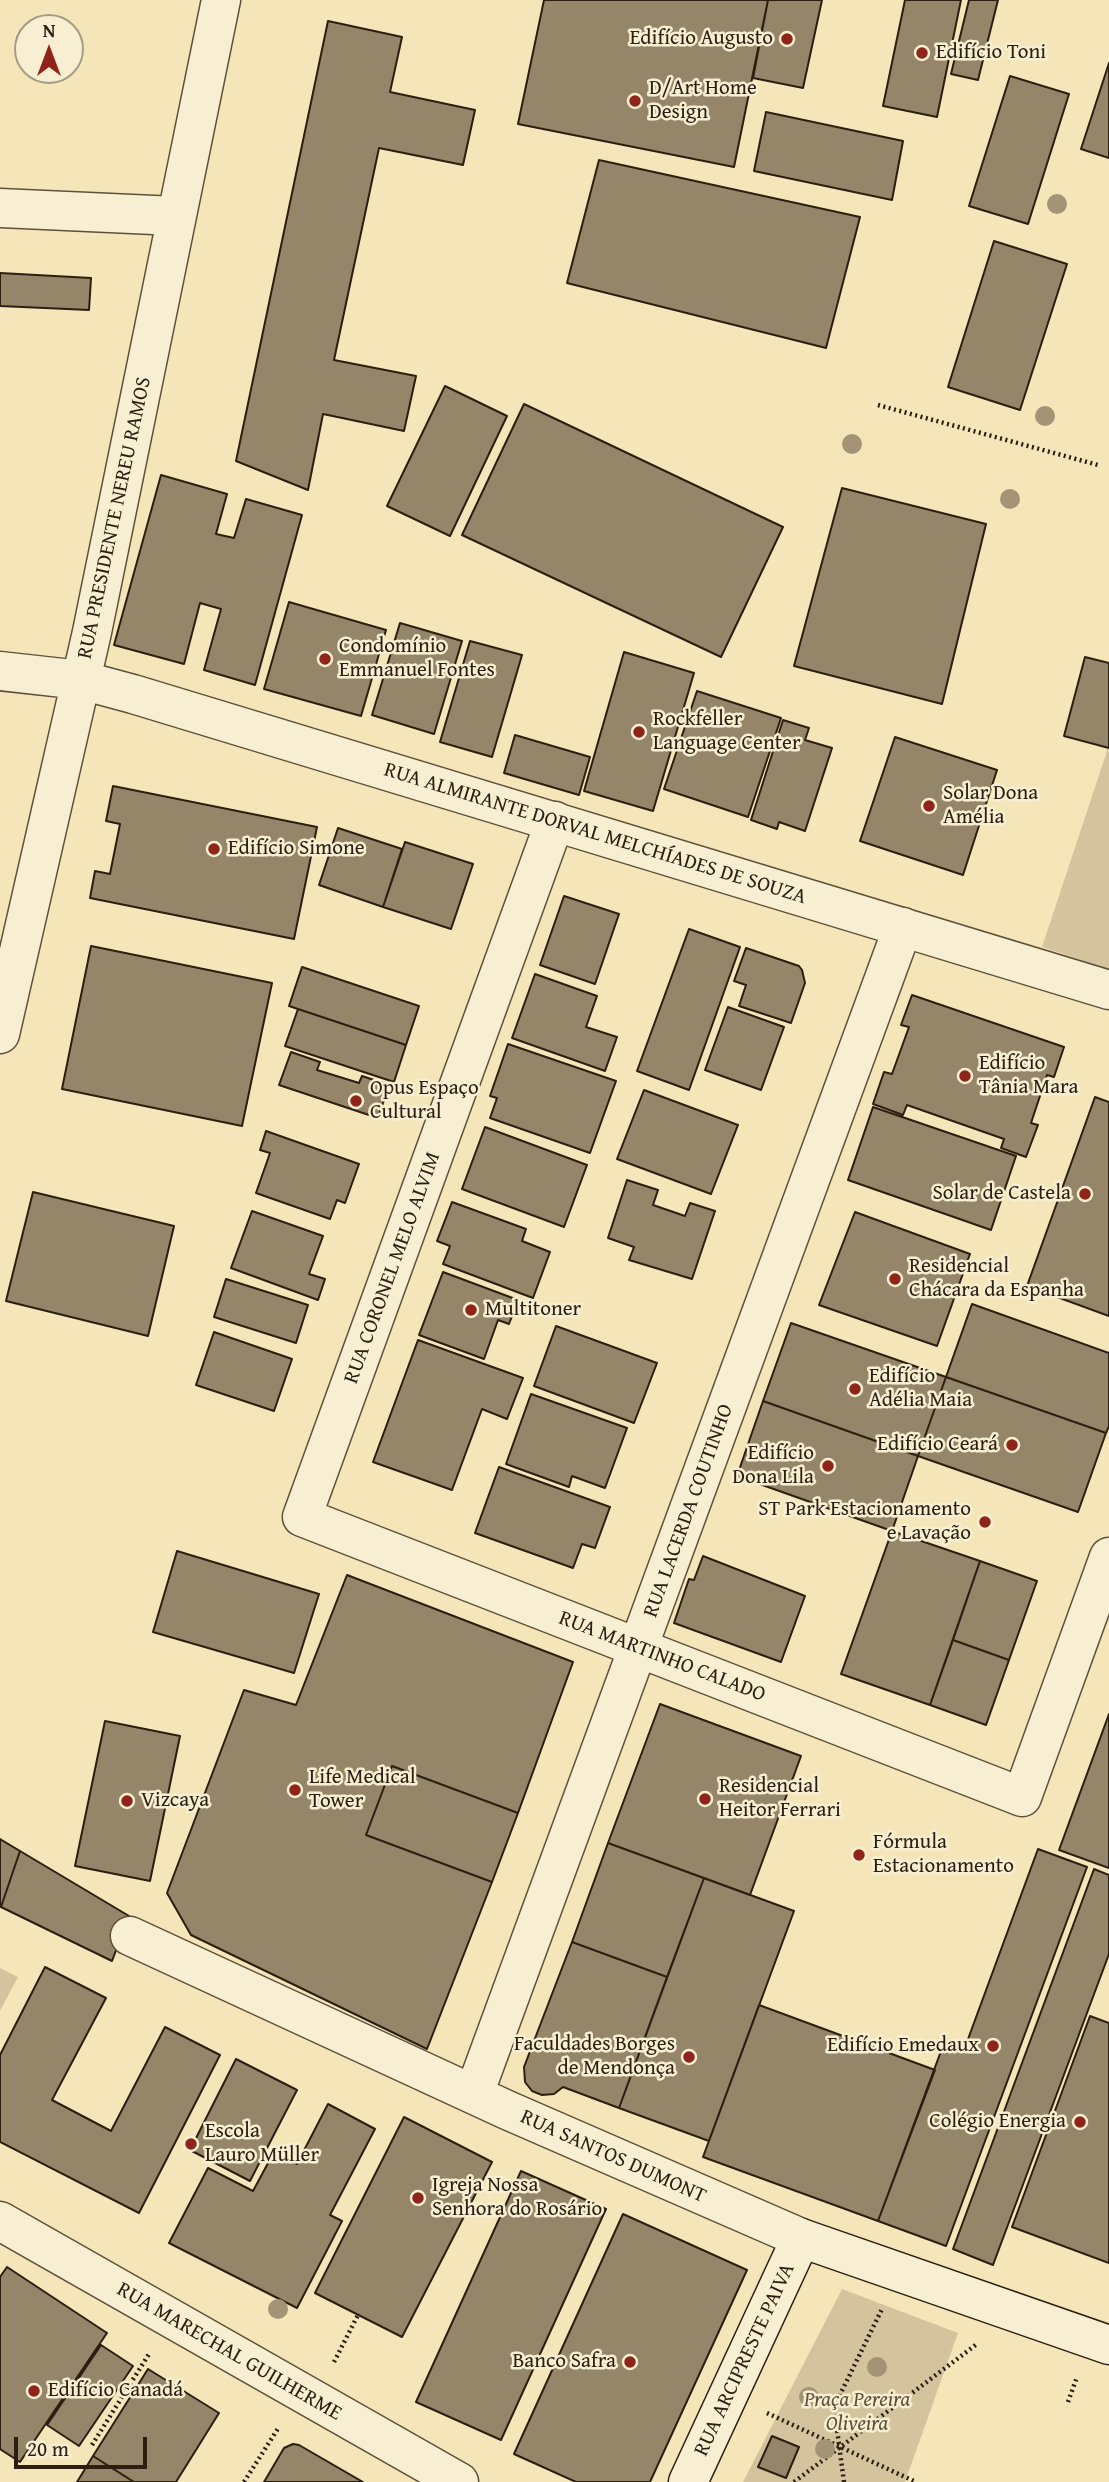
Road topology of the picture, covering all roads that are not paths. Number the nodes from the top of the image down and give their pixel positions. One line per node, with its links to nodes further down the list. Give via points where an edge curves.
1 (221, 0): 3 (street, RUA PRESIDENTE NEREU RAMOS)
2 (0, 208): 3 (street)
3 (176, 216): 5 (street, RUA PRESIDENTE NEREU RAMOS)
4 (0, 671): 5 (street, RUA ALMIRANTE DORVAL MELCHÍADES DE SOUZA)
5 (81, 680): 6 (street, RUA ALMIRANTE DORVAL MELCHÍADES DE SOUZA); 9 (street, RUA PRESIDENTE NEREU RAMOS)
6 (555, 821): 7 (street, RUA ALMIRANTE DORVAL MELCHÍADES DE SOUZA); 10 (street, RUA CORONEL MELO ALVIM)
7 (903, 927): 8 (street, RUA ALMIRANTE DORVAL MELCHÍADES DE SOUZA); 12 (street, RUA LACERDA COUTINHO)
8 (1109, 990)
9 (0, 1034)
10 (302, 1517): 12 (street, RUA MARTINHO CALADO)
11 (1109, 1556): 12 (street, RUA MARTINHO CALADO, via 1022,1797)
12 (639, 1648): 14 (street, RUA LACERDA COUTINHO)
13 (130, 1936): 14 (street, RUA SANTOS DUMONT)
14 (474, 2094): 16 (street, RUA SANTOS DUMONT)
15 (0, 2221): 18 (street, RUA MARECHAL GUILHERME)
16 (802, 2238): 17 (street, RUA SANTOS DUMONT); 19 (street, RUA ARCIPRESTE PAIVA)
17 (1109, 2345)
18 (459, 2482)
19 (688, 2482)

